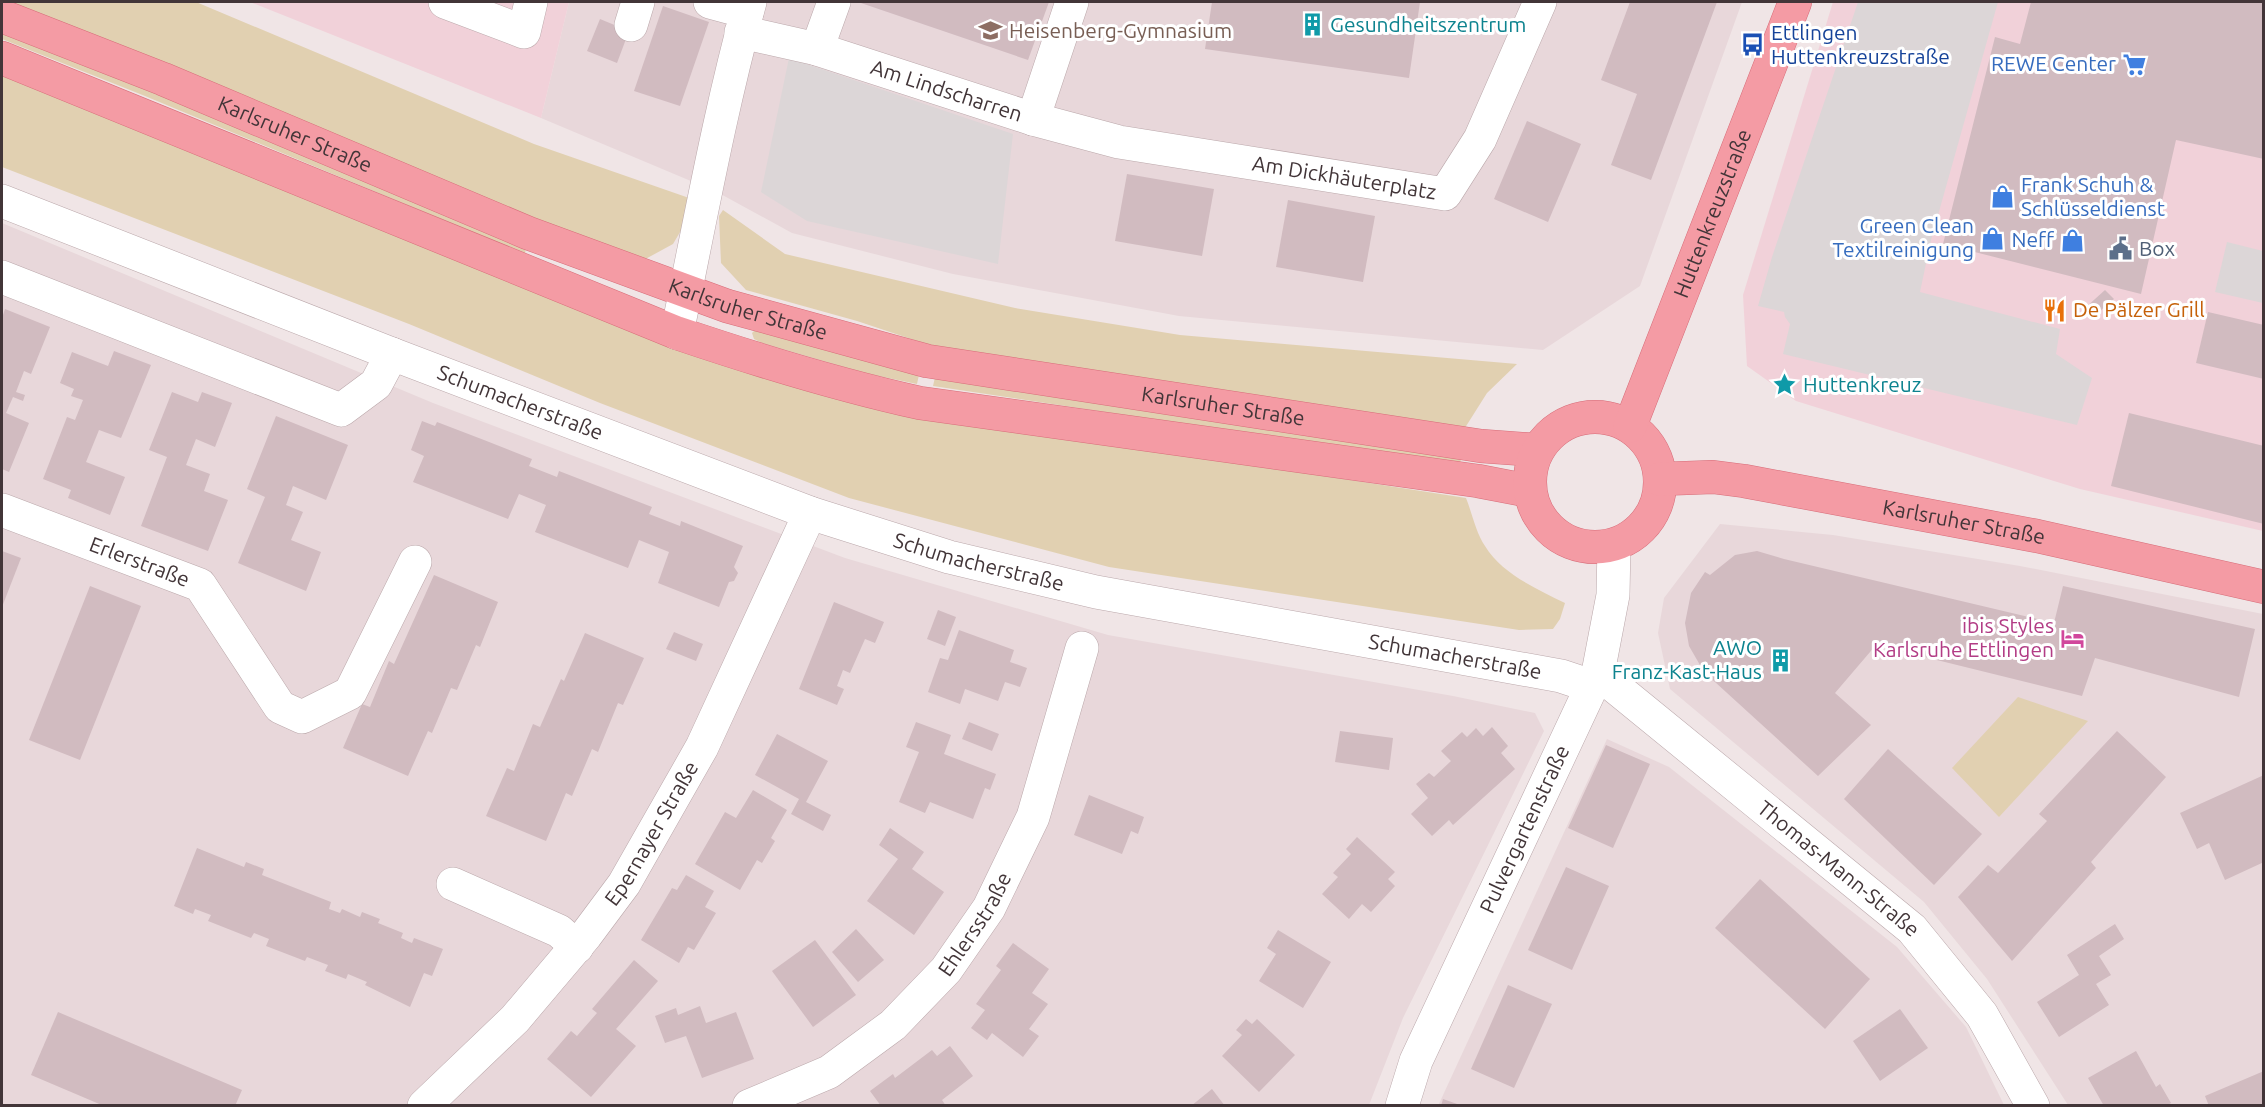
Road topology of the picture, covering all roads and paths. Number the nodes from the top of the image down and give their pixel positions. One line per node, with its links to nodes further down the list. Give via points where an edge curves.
1 (445, 2): 2 (street, via 524,32)
2 (531, 2)
3 (710, 2): 8 (street, Am Lindscharren)
4 (834, 2): 10 (street)
5 (1072, 2): 12 (street, Am Lindscharren)
6 (1540, 2): 12 (street, Am Dickhäuterplatz, via 1480,139 1445,194 1119,141)
7 (1795, 2): 18 (main road, Huttenkreuzstraße)
8 (746, 15): 10 (street, Am Lindscharren); 15 (street)
9 (2, 16): 15 (main road, Karlsruher Straße, via 163,79 528,233)
10 (817, 49): 12 (street, Am Lindscharren)
11 (2, 58): 16 (main road, Karlsruher Straße)
12 (1034, 118)
13 (2, 201): 17 (street, Schumacherstraße)
14 (2, 277): 17 (street, via 341,410 376,384)
15 (686, 292): 16 (street); 19 (main road, Karlsruher Straße, via 927,361 1480,446)
16 (677, 333): 21 (main road, Karlsruher Straße, via 868,392 920,403)
17 (392, 354): 23 (street, Schumacherstraße)
18 (1630, 426): 19 (main road, via 1602,416 1575,419 1557,429); 20 (main road, via 1654,453)
19 (1537, 450): 21 (main road)
20 (1660, 479): 24 (main road, via 1659,497 1651,515 1635,534); 26 (main road, Karlsruher Straße, via 1713,477 1744,481 2037,536)
21 (1530, 491): 24 (main road, via 1535,508 1557,536 1591,547)
22 (2, 510): 25 (street, Erlerstraße, via 200,585 280,707 302,717 350,693)
23 (810, 513): 28 (street, Schumacherstraße, via 950,557 1096,592); 30 (street, Epernayer Straße, via 702,747 624,884)
24 (1614, 544): 28 (street, Pulvergartenstraße, via 1613,595)
25 (415, 562)
26 (2264, 587)
27 (1082, 648): 32 (street, Ehlersstraße, via 1033,817 989,908 946,970 893,1025 829,1072)
28 (1595, 679): 33 (street, Pulvergartenstraße, via 1416,1061); 34 (street, Thomas-Mann-Straße, via 1912,929 1982,1015)
29 (453, 884): 30 (street, via 559,931)
30 (577, 947): 31 (street, Epernayer Straße, via 515,1019)
31 (424, 1106)
32 (749, 1106)
33 (1402, 1106)
34 (2033, 1106)

